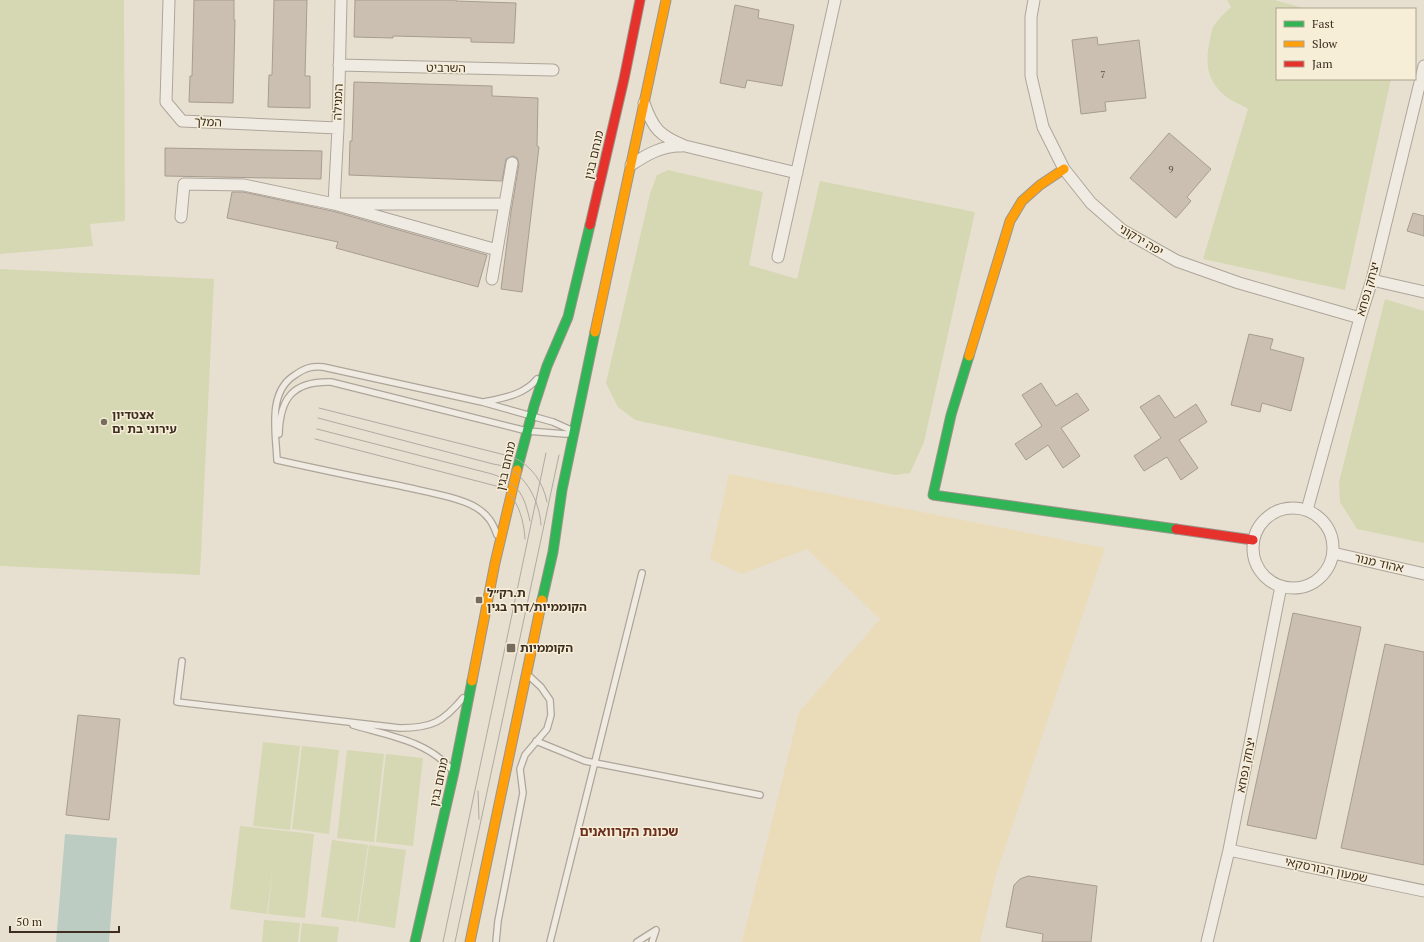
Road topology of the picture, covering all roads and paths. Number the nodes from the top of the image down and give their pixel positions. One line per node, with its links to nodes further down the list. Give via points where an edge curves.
1 (169, 0): 11 (street, המלך, via 166,102 182,121)
2 (341, 0): 7 (street, המגילה)
3 (640, 0): 26 (street, מנחם בגין, via 568,317)
4 (666, 0): 10 (street)
5 (835, 0): 16 (street)
6 (1034, 0): 15 (street, יפה ירקוני, via 1030,17 1031,76 1043,126)
7 (339, 65): 9 (street, השרביט); 11 (street, המגילה)
8 (1424, 66): 23 (street, יצחק נפחא)
9 (553, 70)
10 (644, 102): 12 (street, via 657,129 670,140); 14 (street)
11 (338, 128): 17 (street, המגילה)
12 (685, 146): 14 (street, via 674,145 660,149); 16 (street)
13 (512, 164): 18 (street)
14 (631, 165): 30 (street)
15 (1064, 169): 25 (street, יפה ירקוני, via 1091,203 1122,230 1177,261 1239,283); 33 (street, via 1022,201 1010,221 951,415 933,495)
16 (797, 173): 21 (street)
17 (334, 204): 18 (street); 19 (street, via 244,185 184,184); 20 (street)
18 (504, 204): 20 (street)
19 (181, 217)
20 (497, 250): 22 (street)
21 (778, 257)
22 (492, 279)
23 (1372, 280): 24 (street); 25 (street, יצחק נפחא)
24 (1424, 292)
25 (1360, 318): 32 (street, יצחק נפחא)
26 (547, 366): 27 (lane, via 536,381 517,394); 28 (street, מנחם בגין)
27 (482, 402): 28 (lane); 31 (lane, via 324,367 307,367 290,378 279,393 275,428)
28 (531, 416): 29 (street, מנחם בגין); 30 (lane, via 559,424)
29 (527, 431): 30 (lane, via 566,434); 31 (lane, via 331,382 318,382 300,386 286,402 281,415); 34 (street, מנחם בגין)
30 (575, 432): 40 (street, via 562,490 553,552)
31 (277, 460): 34 (lane, via 422,491 476,507 491,520)
32 (1307, 510): 33 (street, via 1294,507 1267,516 1258,527); 35 (street, via 1321,518 1329,530)
33 (1253, 540): 38 (street, via 1253,554 1257,567 1266,578)
34 (500, 543): 41 (street, מנחם בגין)
35 (1333, 553): 37 (street, אהוד מנור); 38 (street, via 1329,566 1320,578 1308,585 1295,588)
36 (642, 573): 44 (lane)
37 (1424, 574)
38 (1281, 586): 47 (street, יצחק נפחא)
39 (182, 661): 42 (lane, via 177,702)
40 (526, 673): 43 (lane, via 550,700 551,715 547,729); 50 (street)
41 (471, 689): 42 (lane, via 444,717 429,725 400,728); 45 (street, מנחם בגין)
42 (332, 719): 45 (lane, via 429,750)
43 (536, 741): 44 (lane); 51 (lane, via 525,755 520,769 523,793)
44 (595, 763): 46 (lane); 52 (lane)
45 (454, 772): 49 (street, מנחם בגין)
46 (760, 795)
47 (1229, 850): 48 (street, שמעון הבורסקאי); 55 (street, יצחק נפחא)
48 (1424, 891)
49 (416, 942)
50 (471, 942)
51 (496, 942)
52 (550, 942)
53 (637, 942): 54 (lane, via 656,930)
54 (652, 942)
55 (1207, 942)

